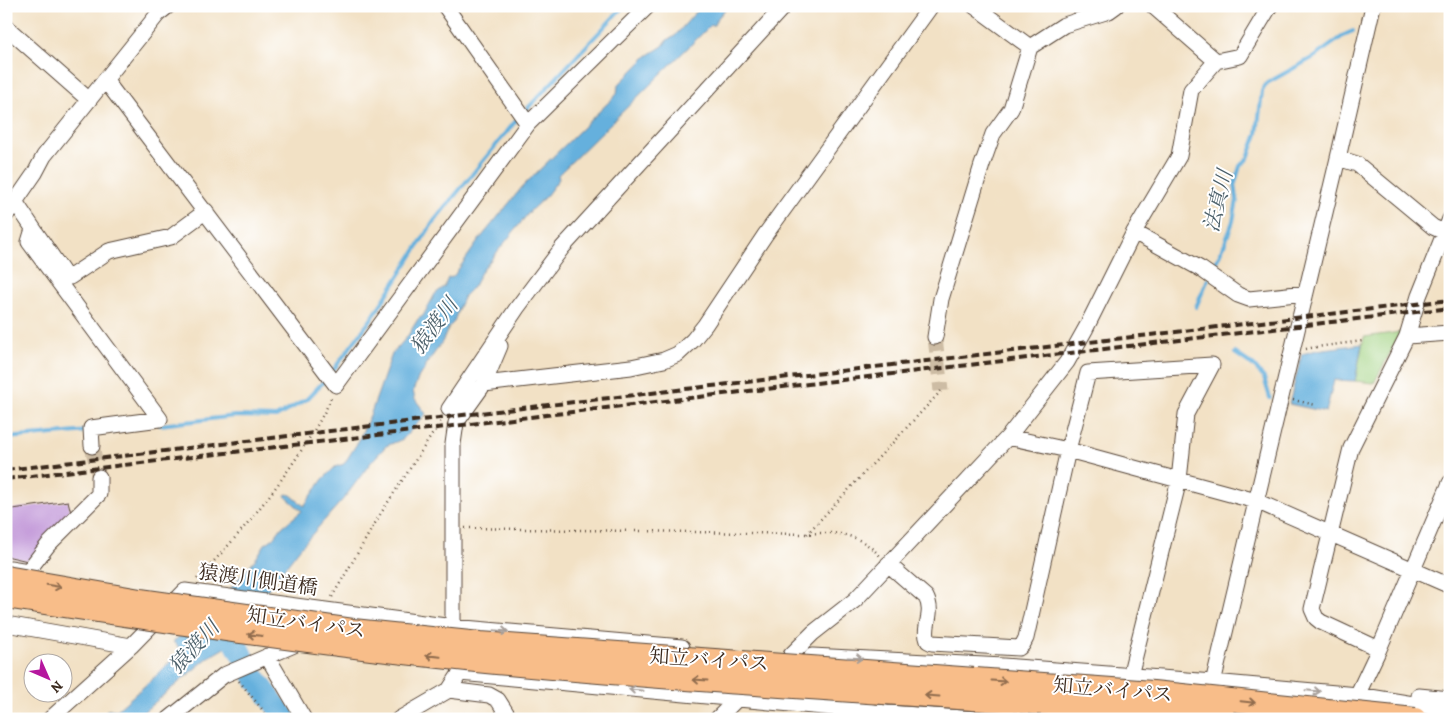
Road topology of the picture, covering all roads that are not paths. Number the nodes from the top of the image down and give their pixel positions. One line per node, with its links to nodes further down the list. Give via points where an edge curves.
1 (168, 6): 14 (street)
2 (446, 6): 16 (street)
3 (648, 6): 16 (street)
4 (784, 6): 25 (street, via 562,248)
5 (931, 6): 29 (street, via 765,235 706,324 678,354 631,367)
6 (974, 6): 12 (street)
7 (1116, 6): 12 (street, via 1108,12 1064,25)
8 (1153, 6): 13 (street)
9 (1270, 6): 13 (street, via 1240,56)
10 (1373, 6): 17 (street)
11 (6, 28): 15 (street)
12 (1030, 47): 28 (street, via 1012,108 994,134 982,165 941,299)
13 (1216, 61): 23 (street, via 1191,90 1179,156)
14 (105, 80): 15 (street); 19 (street)
15 (89, 100): 18 (street, via 44,156)
16 (528, 124): 19 (street, via 336,385)
17 (1338, 158): 21 (street, via 1357,164 1433,227); 24 (street)
18 (16, 203): 20 (street); 22 (street)
19 (206, 211): 22 (street, via 171,237 110,251 70,277 66,277)
20 (6, 215)
21 (1447, 225): 27 (street)
22 (33, 229): 32 (street, via 29,242 160,419 91,428)
23 (1134, 232): 24 (street, via 1249,299); 31 (street, via 1067,362)
24 (1306, 293): 37 (street)
25 (518, 308): 29 (street); 30 (street)
26 (1450, 334): 27 (street)
27 (1407, 336): 38 (street, via 1351,448)
28 (935, 337)
29 (484, 384): 47 (street, via 456,423 453,444)
30 (449, 409)
31 (1008, 436): 33 (street); 39 (street)
32 (92, 446)
33 (1068, 450): 35 (street); 35 (street, via 1088,373 1212,365 1186,414); 39 (street, via 1026,638 1019,648 928,641 930,604)
34 (98, 476): 40 (street, via 99,494 48,545 28,571)
35 (1179, 480): 37 (street); 54 (street)
36 (1450, 483): 41 (street)
37 (1256, 500): 38 (street); 55 (street)
38 (1330, 534): 41 (street); 49 (street, via 1312,609 1321,622)
39 (888, 564): 51 (street, via 855,600)
40 (6, 567)
41 (1413, 570): 43 (street); 49 (street)
42 (6, 578): 73 (highway, 知立バイパス, one-way to 73, bridge, via 315,624 480,643 1153,692)
43 (1450, 586)
44 (6, 597): 71 (highway, 知立バイパス, one-way to 44, bridge, via 1142,710 475,661 249,634)
45 (326, 610): 47 (street, 猿渡川側道橋); 48 (street, 猿渡川側道橋, via 185,591); 52 (street, via 294,645)
46 (6, 624): 48 (street)
47 (453, 627): 50 (street, 猿渡川側道橋, one-way to 50); 53 (street)
48 (131, 646): 64 (street)
49 (1379, 649): 57 (street)
50 (749, 652): 51 (street, 猿渡川側道橋); 59 (street)
51 (791, 655): 54 (street, 猿渡川側道橋, one-way to 54); 61 (street)
52 (267, 656): 65 (street, via 224,676); 66 (street)
53 (460, 673): 56 (street); 59 (street, one-way to 53)
54 (1130, 676): 55 (street, 猿渡川側道橋)
55 (1213, 682): 57 (street, 猿渡川側道橋, one-way to 57); 70 (street)
56 (449, 690): 67 (street); 68 (street, via 489,695 498,700)
57 (1358, 695): 60 (street, 猿渡川側道橋); 72 (street)
58 (1450, 699): 60 (street, via 1405,694)
59 (736, 700): 61 (street); 69 (street)
60 (1388, 700): 62 (street, 猿渡川側道橋)
61 (776, 702): 63 (street)
62 (1450, 710)
63 (968, 718)
64 (50, 719)
65 (169, 719)
66 (304, 719)
67 (398, 719)
68 (510, 719)
69 (717, 719)
70 (1204, 719)
71 (1225, 719)
72 (1344, 719)
73 (1415, 719)

